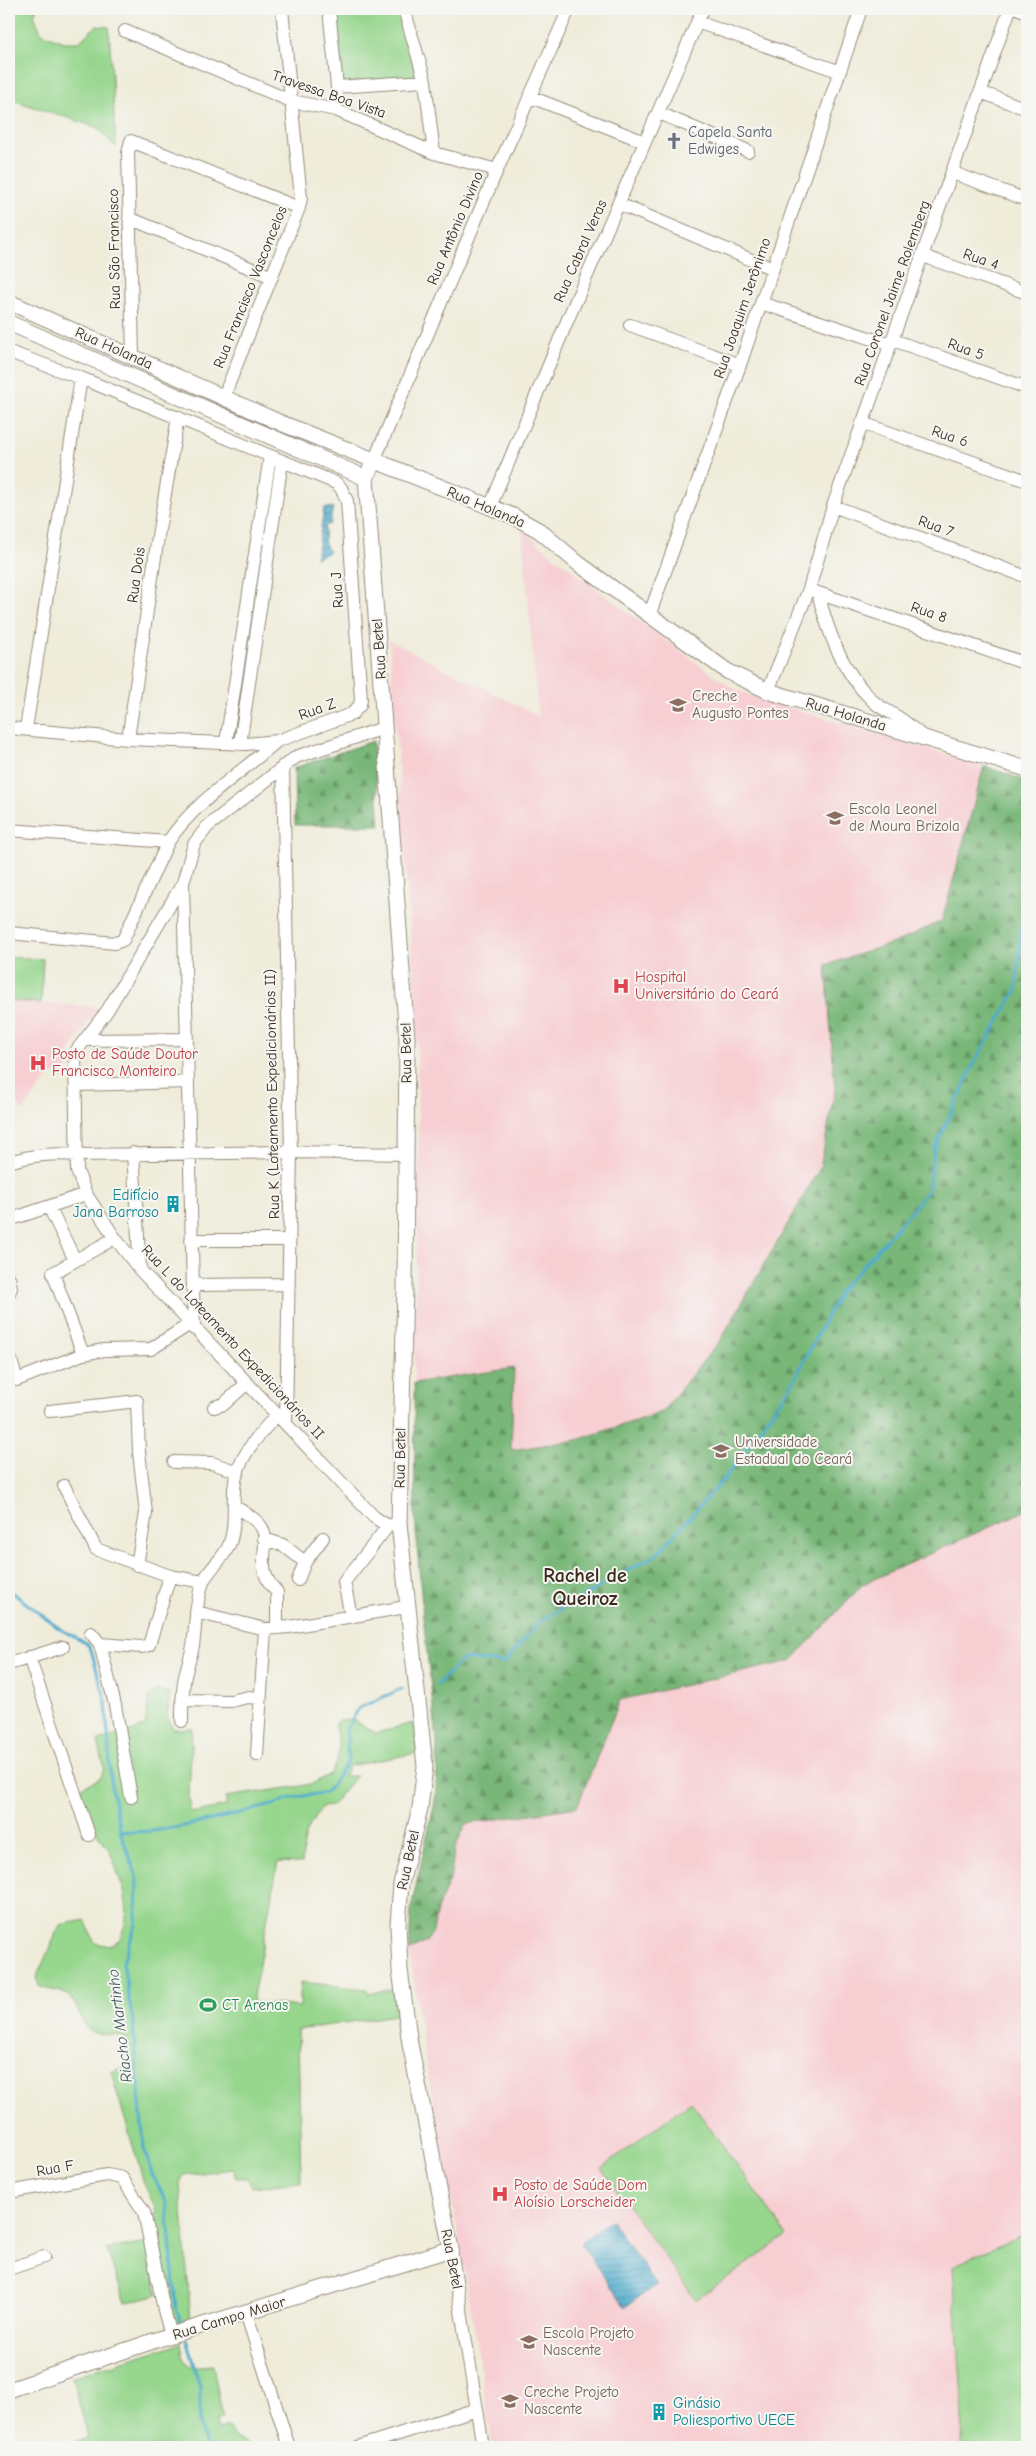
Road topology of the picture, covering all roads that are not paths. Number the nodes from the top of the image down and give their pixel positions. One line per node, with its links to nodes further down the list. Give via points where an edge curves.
1 (282, 9): 17 (street, Rua Francisco Vasconcelos)
2 (328, 9): 14 (street)
3 (404, 9): 13 (street)
4 (569, 9): 16 (street, Rua Antônio Divino)
5 (703, 9): 10 (street, Rua Cabral Veras)
6 (861, 9): 12 (street, Rua Joaquim Jerônimo)
7 (1010, 9): 15 (street, Rua Coronel Jaime Rolemberg)
8 (1019, 9): 9 (street)
9 (1027, 12)
10 (697, 22): 12 (street); 20 (street, Rua Cabral Veras)
11 (125, 31): 17 (street, Travessa Boa Vista)
12 (838, 70): 31 (street, Rua Joaquim Jerônimo)
13 (425, 81): 14 (street); 23 (street)
14 (337, 87): 19 (street)
15 (980, 92): 18 (street); 25 (street, Rua Coronel Jaime Rolemberg)
16 (531, 97): 21 (street); 24 (street, Rua Antônio Divino)
17 (291, 101): 19 (street, Travessa Boa Vista); 28 (street, Rua Francisco Vasconcelos, via 301,198)
18 (1027, 109)
19 (336, 110): 23 (street, Travessa Boa Vista)
20 (659, 113): 21 (street, Rua Cabral Veras); 22 (street)
21 (645, 142): 27 (street, Rua Cabral Veras)
22 (748, 151)
23 (434, 152): 24 (street, Travessa Boa Vista)
24 (497, 170): 48 (street, Rua Antônio Divino)
25 (953, 173): 26 (street); 30 (street, Rua Coronel Jaime Rolemberg)
26 (1027, 200)
27 (619, 204): 31 (street); 52 (street, Rua Cabral Veras)
28 (299, 208): 29 (street, Rua São Francisco, via 131,141 128,154); 32 (street, Rua Francisco Vasconcelos)
29 (129, 218): 32 (street); 40 (street, Rua São Francisco)
30 (923, 256): 33 (street, Rua 4); 38 (street, Rua Coronel Jaime Rolemberg)
31 (773, 269): 35 (street, Rua Joaquim Jerônimo)
32 (272, 277): 44 (street, Rua Francisco Vasconcelos)
33 (1027, 293)
34 (9, 302): 40 (street, Rua Holanda)
35 (761, 303): 38 (street, Rua 5); 41 (street, Rua Joaquim Jerônimo)
36 (9, 323): 49 (street, Rua Holanda)
37 (630, 325): 41 (street)
38 (892, 342): 43 (street, Rua 5); 46 (street, Rua Coronel Jaime Rolemberg)
39 (9, 352): 42 (street)
40 (133, 356): 44 (street, Rua Holanda)
41 (740, 365): 55 (street, Rua Joaquim Jerônimo)
42 (81, 378): 45 (street); 61 (street)
43 (1027, 388)
44 (224, 396): 48 (street, Rua Holanda)
45 (178, 417): 47 (street); 62 (street, Rua Dois)
46 (862, 423): 50 (street, Rua 6); 51 (street, Rua Coronel Jaime Rolemberg)
47 (276, 459): 58 (street, Rua J, via 336,483 342,488 347,501); 65 (street); 66 (street)
48 (374, 461): 49 (street, Rua Betel); 52 (street, Rua Holanda)
49 (366, 478): 60 (street, Rua Betel)
50 (1027, 480)
51 (833, 506): 53 (street, Rua 7); 54 (street, Rua Coronel Jaime Rolemberg)
52 (490, 508): 55 (street, Rua Holanda, via 514,516 540,531)
53 (1027, 576)
54 (814, 591): 56 (street, Rua 8); 57 (street, Rua Coronel Jaime Rolemberg); 63 (street, via 834,644 861,687 873,701)
55 (649, 616): 57 (street, Rua Holanda, via 727,671)
56 (1027, 664)
57 (768, 691): 63 (street, Rua Holanda)
58 (361, 699): 64 (street, Rua Z, via 352,714)
59 (9, 728): 61 (street)
60 (384, 728): 67 (street, Rua L do Loteamento Expedicionários II, via 296,757); 81 (street, Rua Betel, via 407,1039)
61 (26, 729): 62 (street)
62 (128, 738): 65 (street)
63 (925, 738): 68 (street, Rua Holanda)
64 (277, 742): 66 (street); 69 (street)
65 (226, 743): 66 (street)
66 (243, 744): 69 (street)
67 (283, 766): 72 (street, Rua L do Loteamento Expedicionários II, via 202,833 188,857); 78 (street, Rua K (Loteamento Expedicionários II))
68 (1027, 769)
69 (245, 770): 71 (street, via 189,814)
70 (9, 830): 71 (street)
71 (168, 842): 73 (street, via 121,942)
72 (183, 883): 74 (street); 75 (street, Rua L do Loteamento Expedicionários II)
73 (9, 933)
74 (186, 1039): 75 (street); 76 (street)
75 (87, 1040): 77 (street, Rua L do Loteamento Expedicionários II, via 75,1056)
76 (188, 1082): 77 (street); 80 (street)
77 (77, 1085): 82 (street, Rua L do Loteamento Expedicionários II)
78 (291, 1152): 80 (street); 81 (street); 89 (street, Rua K (Loteamento Expedicionários II))
79 (133, 1153): 80 (street); 82 (street); 91 (street)
80 (190, 1153): 88 (street)
81 (406, 1154): 107 (street, Rua Betel)
82 (78, 1155): 83 (street, via 34,1154); 84 (street, Rua L do Loteamento Expedicionários II, via 77,1172)
83 (9, 1162)
84 (86, 1194): 85 (street); 87 (street, Rua L do Loteamento Expedicionários II)
85 (49, 1207): 86 (street); 90 (street)
86 (9, 1220)
87 (115, 1238): 90 (street); 91 (street, Rua L do Loteamento Expedicionários II)
88 (191, 1240): 89 (street); 94 (street)
89 (289, 1240): 93 (street, Rua K (Loteamento Expedicionários II))
90 (75, 1260): 98 (street, via 53,1273)
91 (140, 1270): 96 (street, Rua L do Loteamento Expedicionários II)
92 (9, 1278): 95 (street)
93 (289, 1284): 94 (street); 102 (street, Rua K (Loteamento Expedicionários II))
94 (193, 1285): 96 (street)
95 (9, 1293)
96 (192, 1326): 98 (street, via 151,1348); 99 (street, Rua L do Loteamento Expedicionários II)
97 (9, 1354): 98 (street, via 17,1380)
98 (83, 1354)
99 (246, 1384): 100 (street, via 224,1404); 102 (street, Rua L do Loteamento Expedicionários II)
100 (214, 1408)
101 (50, 1410): 111 (street, via 136,1401 146,1512)
102 (282, 1418): 104 (street, via 251,1444); 107 (street, Rua L do Loteamento Expedicionários II, via 374,1517)
103 (174, 1462): 104 (street, via 212,1463)
104 (238, 1472): 106 (street)
105 (64, 1486): 111 (street, via 96,1549)
106 (234, 1506): 109 (street, via 258,1523); 114 (street, via 230,1545)
107 (394, 1525): 115 (street, Rua Betel); 117 (street, via 344,1582)
108 (323, 1538): 110 (street)
109 (264, 1540): 110 (street, via 283,1545); 118 (street, via 267,1582 277,1592)
110 (305, 1562): 113 (street)
111 (137, 1565): 112 (street)
112 (170, 1576): 114 (street); 120 (street, via 149,1645)
113 (298, 1580)
114 (203, 1582): 116 (street)
115 (406, 1607): 117 (street); 131 (street, Rua Betel, via 425,1766 420,1808 402,1884 398,1924 400,1970 410,2044)
116 (196, 1612): 118 (street); 125 (street, via 193,1647)
117 (351, 1616): 118 (street)
118 (271, 1628): 124 (street)
119 (91, 1633): 120 (street)
120 (100, 1644): 128 (street, via 115,1705)
121 (63, 1647): 122 (street)
122 (30, 1657): 123 (street); 129 (street)
123 (9, 1664)
124 (260, 1698): 125 (street); 127 (street)
125 (182, 1700): 126 (street)
126 (182, 1721)
127 (258, 1755)
128 (131, 1797)
129 (89, 1835)
130 (9, 2192): 135 (street, Rua F, via 107,2175 122,2178 144,2212)
131 (451, 2249): 134 (street, Rua Campo Maior); 137 (street, Rua Betel)
132 (44, 2257): 133 (street)
133 (9, 2269)
134 (246, 2313): 135 (street, Rua Campo Maior); 138 (street)
135 (171, 2335): 136 (street, Rua Campo Maior)
136 (9, 2390)
137 (477, 2409): 139 (street); 140 (street, Rua Betel)
138 (289, 2447)
139 (358, 2447)
140 (483, 2447)

